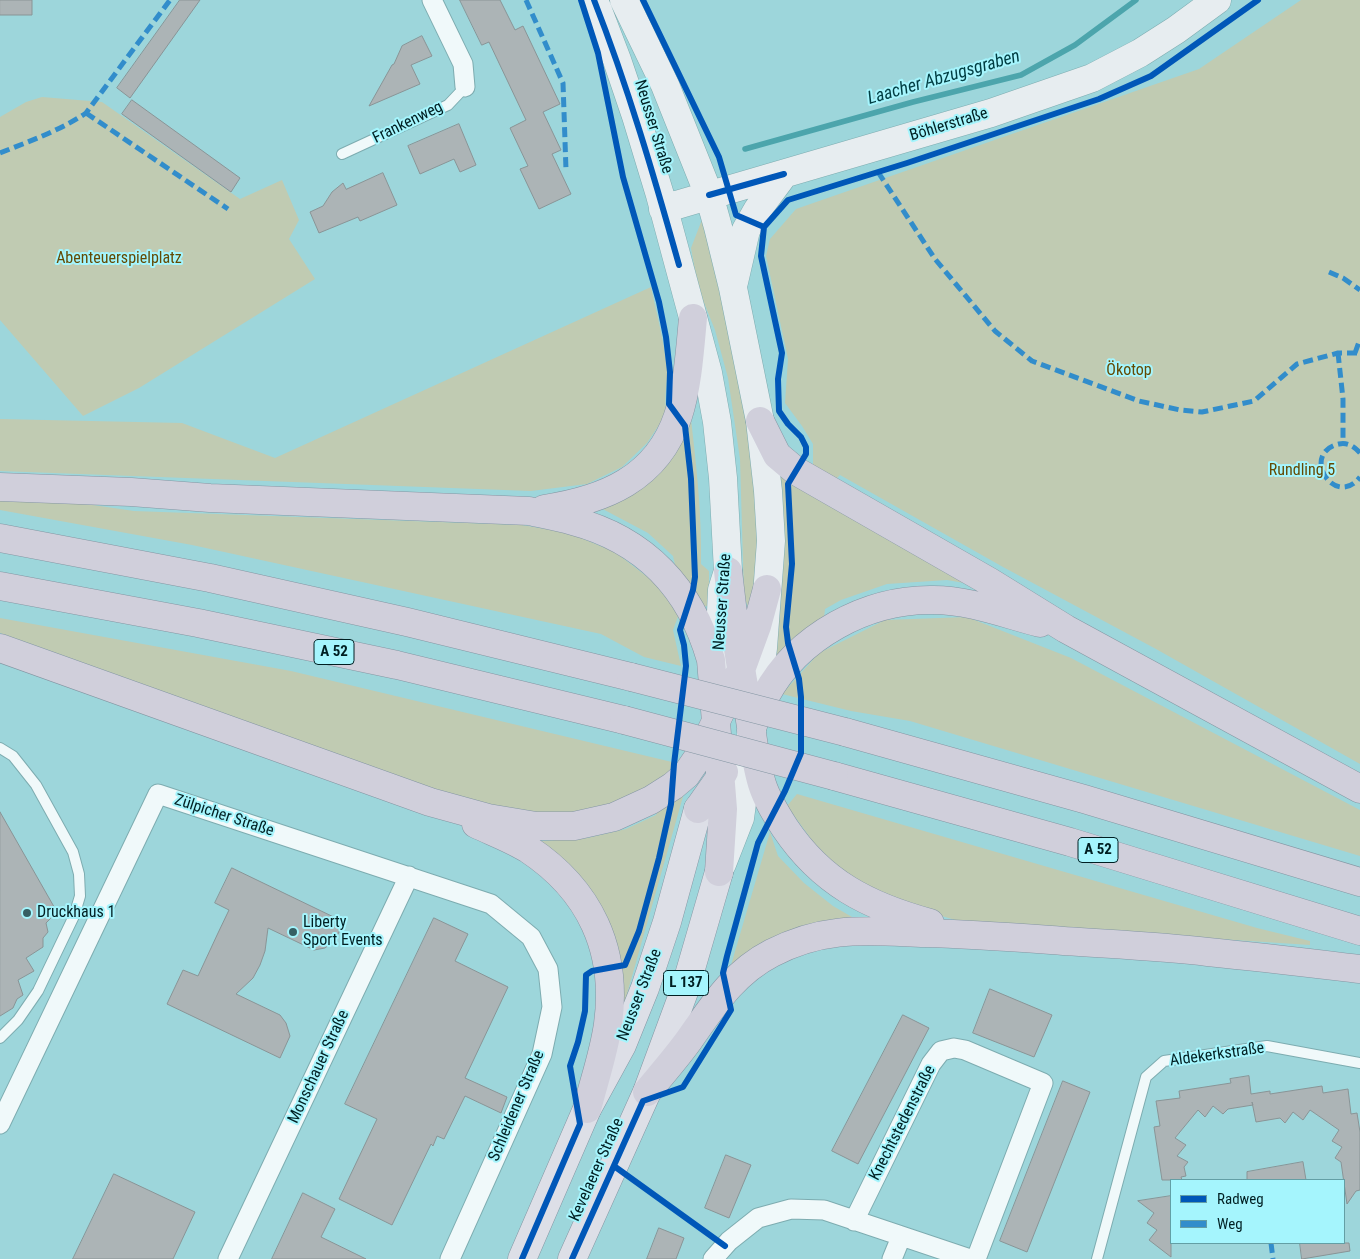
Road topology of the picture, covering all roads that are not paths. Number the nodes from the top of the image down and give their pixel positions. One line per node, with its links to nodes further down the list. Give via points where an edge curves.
1 (432, 0): 5 (street, Frankenweg, via 463,64)
2 (594, 0): 9 (main road, Neusser Straße / L 137, via 627,88)
3 (624, 0): 8 (main road, Neusser Straße / L 137, via 665,85)
4 (1216, 0): 7 (main road, Böhlerstraße, via 1140,53 1092,78 991,113)
5 (465, 87): 6 (lane, Frankenweg, via 448,105)
6 (342, 154)
7 (784, 174): 8 (main road, Böhlerstraße); 10 (main road, via 746,230)
8 (708, 195): 9 (main road, Böhlerstraße); 10 (main road, Neusser Straße / L 137)
9 (663, 210): 11 (main road, Neusser Straße / L 137)
10 (733, 288): 12 (main road, Neusser Straße / L 137)
11 (693, 318): 14 (highway, via 687,374 678,416 668,440 651,463 630,482 602,496 568,506); 16 (main road, Neusser Straße / L 137, via 717,422)
12 (760, 421): 18 (main road, Neusser Straße / L 137, via 771,541); 19 (highway, via 777,455 796,472)
13 (0, 487): 14 (highway)
14 (528, 512): 22 (highway, via 574,521 609,533 640,551 670,579 688,604 706,644 711,660)
15 (0, 538): 31 (highway, bridge, via 210,578 631,677 845,732 1084,799)
16 (728, 571): 21 (highway); 22 (main road, Neusser Straße / L 137, via 722,590)
17 (0, 586): 32 (highway, A 52, bridge, via 398,665 624,720 1070,842)
18 (767, 589): 21 (highway); 23 (main road, Neusser Straße / L 137)
19 (1066, 629): 23 (highway, via 956,602 906,601 871,609 840,623 792,658 766,694); 26 (highway)
20 (0, 648): 27 (highway)
21 (741, 670): 22 (highway); 23 (highway)
22 (716, 720): 25 (highway); 27 (highway, via 686,775 651,800 614,817 574,826 536,826 488,818); 28 (main road, Neusser Straße / L 137)
23 (752, 729): 25 (highway); 29 (main road, Neusser Straße / L 137, via 740,818); 33 (highway, via 763,786 774,811 794,841 822,872 850,892 888,910)
24 (0, 748): 35 (lane, via 12,756 36,785 73,852 80,874 80,896 74,916 38,991 18,1020)
25 (720, 778): 28 (highway); 29 (highway, via 723,809)
26 (1360, 789)
27 (430, 802): 38 (highway, via 527,849 565,878 588,908 602,940 610,994 608,1025)
28 (698, 809): 38 (main road, Neusser Straße / L 137, via 668,922 645,988 622,1045)
29 (718, 872): 37 (main road, Neusser Straße / L 137, via 685,989)
30 (409, 876): 39 (street, Zülpicher Straße, via 158,794); 43 (street, Monschauer Straße); 44 (street, Schleidener Straße, via 491,904 531,937 548,969 552,1007 542,1054)
31 (1360, 882)
32 (1360, 931)
33 (976, 935): 34 (highway, via 1206,951); 37 (highway, via 853,931 796,942 770,954 727,988)
34 (1360, 969)
35 (0, 1038)
36 (1360, 1063): 51 (lane, Aldekerkstraße, via 1267,1046 1164,1061 1146,1076)
37 (647, 1092): 46 (main road, Kevelaerer Straße / L 137)
38 (587, 1109): 45 (main road, Kevelaerer Straße / L 137)
39 (0, 1124)
40 (854, 1221): 41 (street); 47 (street, via 824,1210 791,1208 758,1218 729,1241); 50 (street, Knechtstedenstraße, via 931,1064 941,1051 965,1050 1043,1083)
41 (901, 1236): 42 (street); 48 (street)
42 (939, 1254): 49 (street)
43 (228, 1259)
44 (450, 1259)
45 (522, 1259)
46 (572, 1259)
47 (713, 1259)
48 (892, 1259)
49 (970, 1259)
50 (976, 1259)
51 (1097, 1259)

